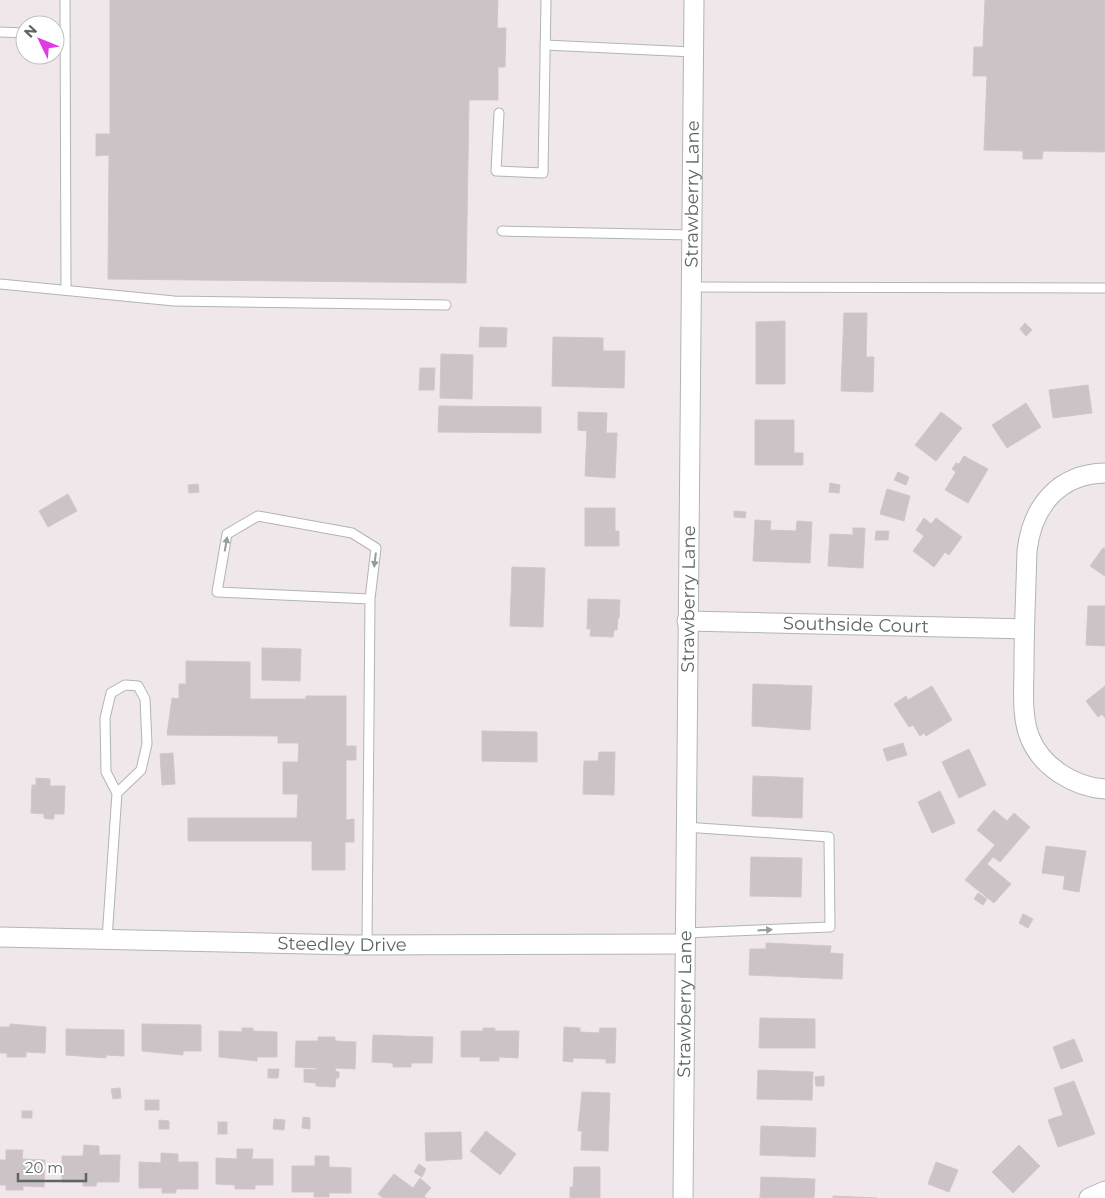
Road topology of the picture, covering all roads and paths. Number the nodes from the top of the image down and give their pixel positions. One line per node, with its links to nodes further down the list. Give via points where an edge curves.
1 (66, 0): 6 (lane)
2 (546, 0): 7 (lane)
3 (694, 0): 8 (street, Strawberry Lane)
4 (0, 32): 5 (lane)
5 (15, 33)
6 (66, 35): 15 (lane)
7 (545, 45): 8 (lane); 9 (lane, via 543,173 496,171)
8 (693, 52): 11 (street, Strawberry Lane)
9 (499, 113)
10 (502, 231): 11 (lane)
11 (691, 235): 13 (street, Strawberry Lane)
12 (0, 284): 15 (lane)
13 (691, 287): 14 (lane); 19 (street, Strawberry Lane)
14 (1105, 288)
15 (66, 289): 16 (lane, via 174,301)
16 (446, 305)
17 (1105, 473): 20 (street, via 1069,482 1050,495 1036,514 1027,551)
18 (370, 599): 18 (lane, one-way to 18, via 217,592 227,534 258,516 352,533 376,548); 27 (lane)
19 (687, 621): 20 (street, Southside Court); 23 (street, Strawberry Lane)
20 (1024, 629): 21 (street, via 1024,692 1030,738 1043,759 1062,775 1077,783)
21 (1105, 790)
22 (117, 793): 22 (lane, via 106,772 105,718 111,694 125,685 138,686 145,699 147,744 141,770); 25 (lane)
23 (685, 827): 26 (street, Strawberry Lane); 26 (lane, one-way to 23, via 716,932 830,927 829,838)
24 (0, 937): 25 (street, Steedley Drive)
25 (107, 939): 27 (street, Steedley Drive)
26 (684, 939): 27 (street, Steedley Drive); 29 (street, Strawberry Lane)
27 (367, 944)
28 (1105, 1191): 30 (street)
29 (683, 1198)
30 (1089, 1198)

